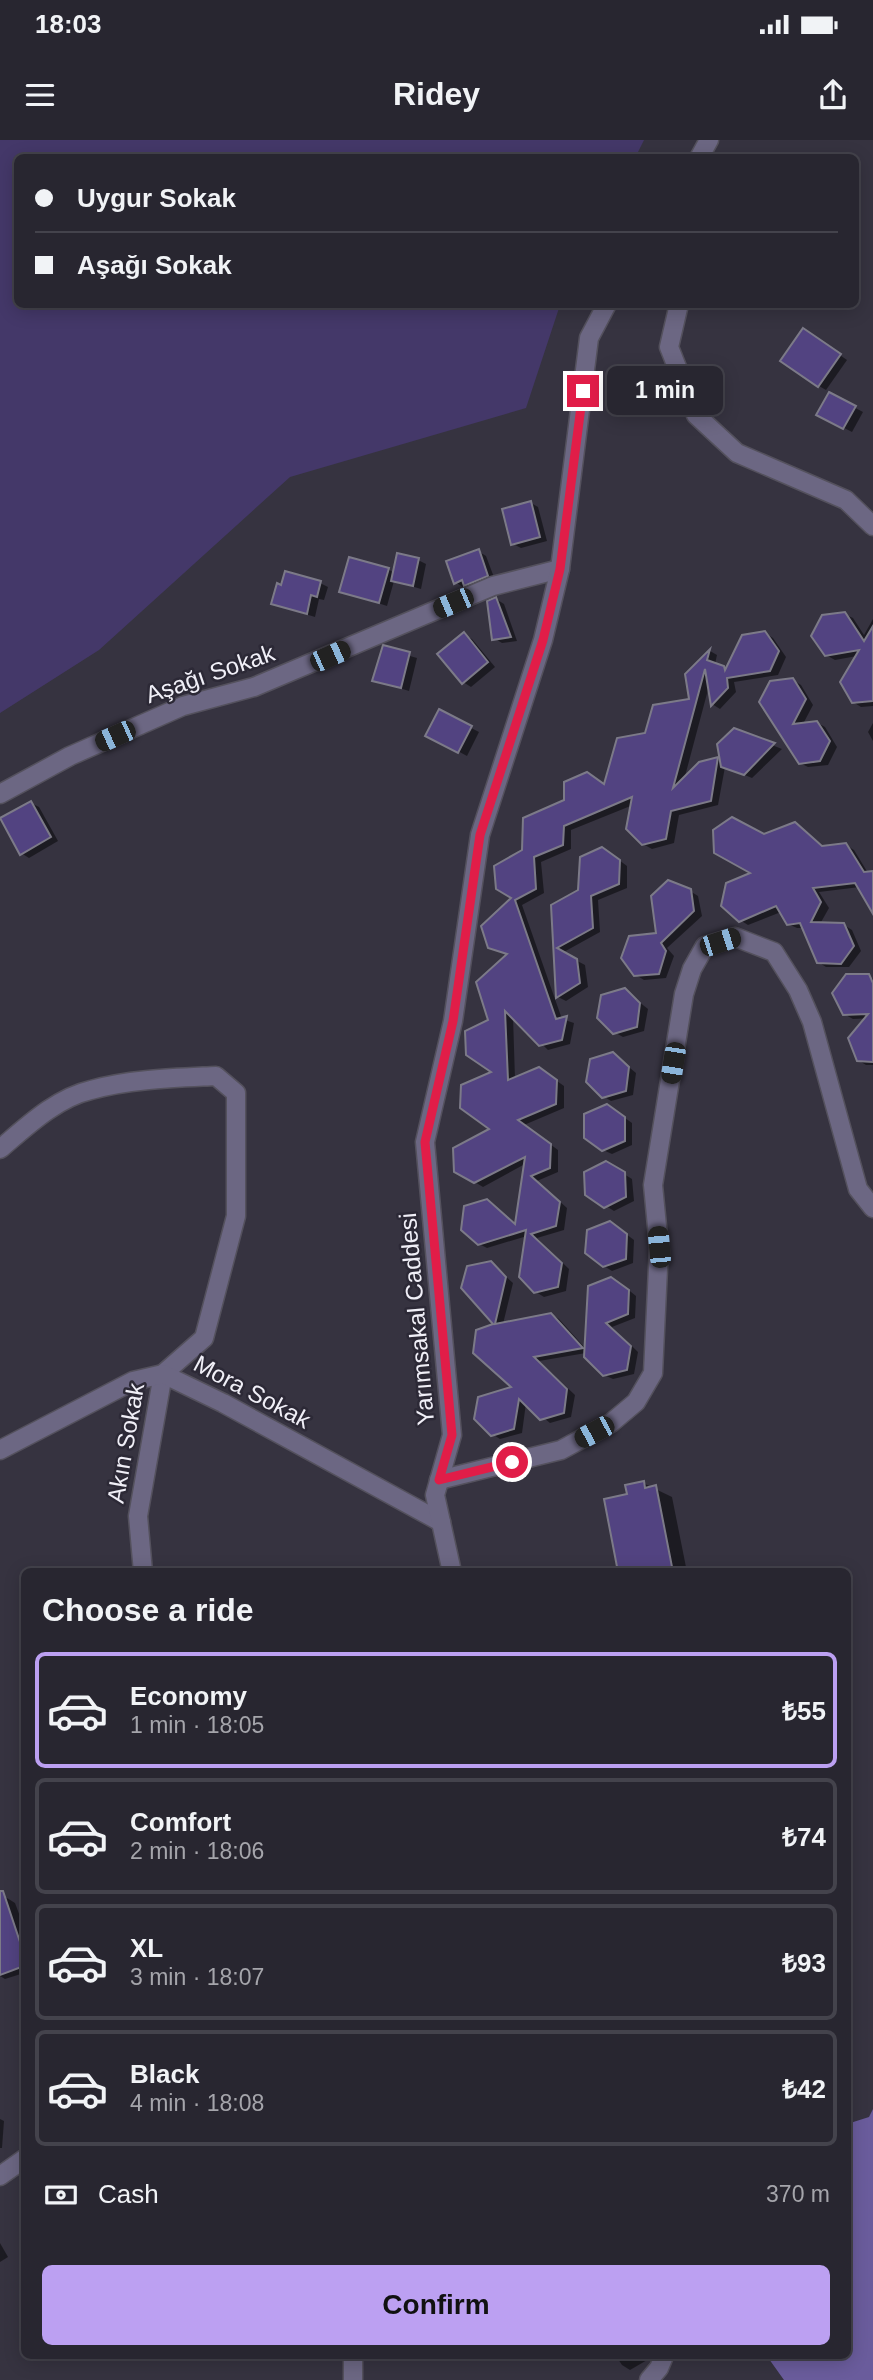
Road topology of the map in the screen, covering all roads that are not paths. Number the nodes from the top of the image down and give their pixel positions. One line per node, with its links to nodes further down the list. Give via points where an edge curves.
1 (605, 308): 4 (street, via 589,338)
2 (678, 308): 3 (street, via 668,347 696,415 737,453 846,500)
3 (873, 526)
4 (560, 569): 5 (street, Aşağı Sokak, via 493,586 254,687 183,706 70,756); 10 (street, Yarımsakal Caddesi, via 543,640 480,835 453,1021 425,1142 452,1435)
5 (0, 794)
6 (0, 1149): 8 (street, Akın Sokak, via 34,1119 89,1090 216,1076 236,1093 236,1216 216,1294 204,1338)
7 (873, 1208): 10 (street, via 858,1189 811,1022 774,952 735,937 705,946 684,994 653,1185 659,1247 653,1373 628,1409 561,1451)
8 (163, 1374): 9 (street, Mora Sokak, via 133,1381); 11 (street, Mora Sokak); 12 (street, Akın Sokak, via 138,1516)
9 (0, 1450)
10 (439, 1480): 11 (street, Yarımsakal Caddesi, via 435,1495)
11 (441, 1522): 13 (street, Yarımsakal Caddesi)
12 (143, 1568)
13 (451, 1568)
14 (21, 2161): 15 (street)
15 (0, 2176)
16 (353, 2359): 18 (street)
17 (663, 2359): 19 (street)
18 (353, 2380)
19 (649, 2380)

